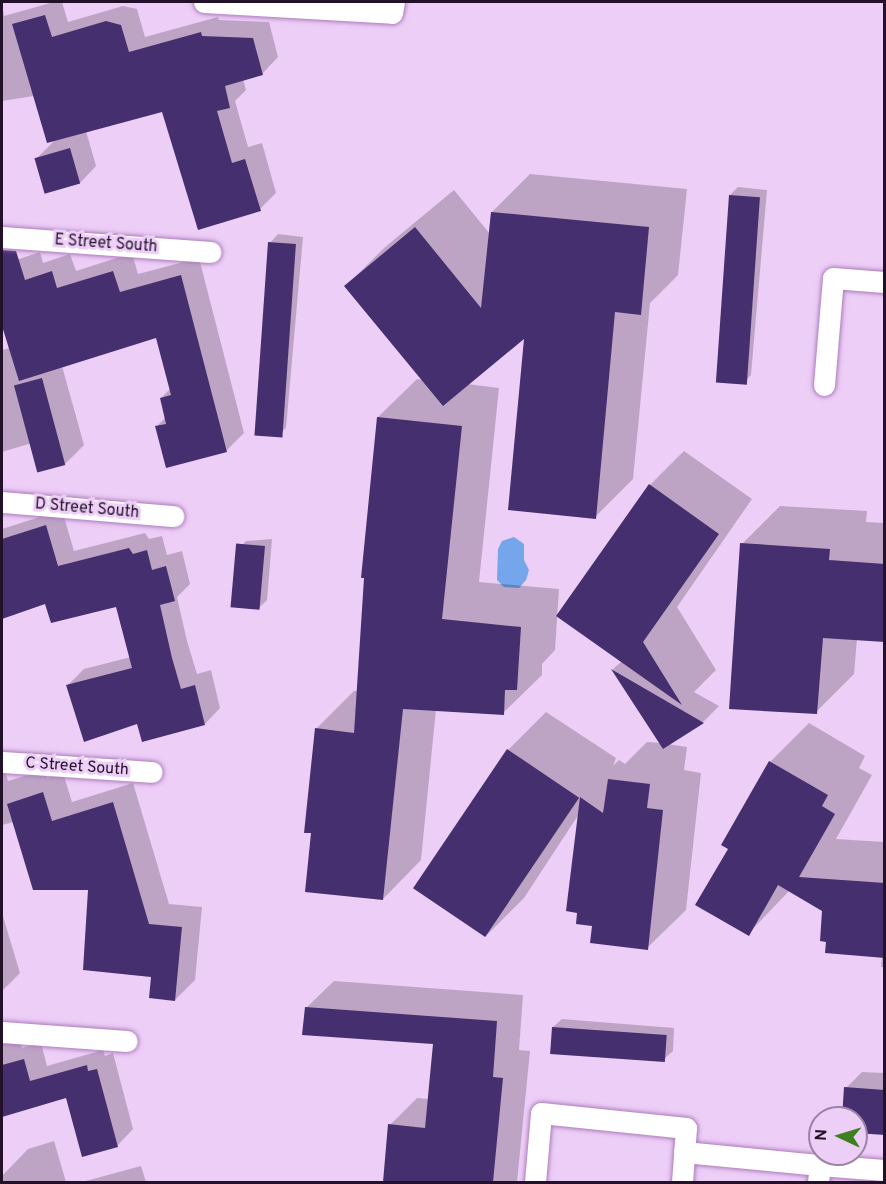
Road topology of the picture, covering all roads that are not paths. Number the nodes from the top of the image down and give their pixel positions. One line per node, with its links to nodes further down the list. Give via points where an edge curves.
1 (204, 2): 2 (lane, via 392,13)
2 (394, 2)
3 (2, 237): 4 (lane, E Street South)
4 (210, 252)
5 (885, 282): 6 (lane, via 833,278)
6 (824, 385)
7 (2, 502): 8 (lane, D Street South)
8 (173, 516)
9 (2, 762): 10 (lane, C Street South)
10 (153, 772)
11 (2, 1032): 12 (lane)
12 (127, 1041)
13 (684, 1152): 15 (lane); 16 (lane, via 686,1128 541,1113); 17 (lane)
14 (885, 1170): 15 (lane)
15 (819, 1174)
16 (535, 1182)
17 (682, 1182)

